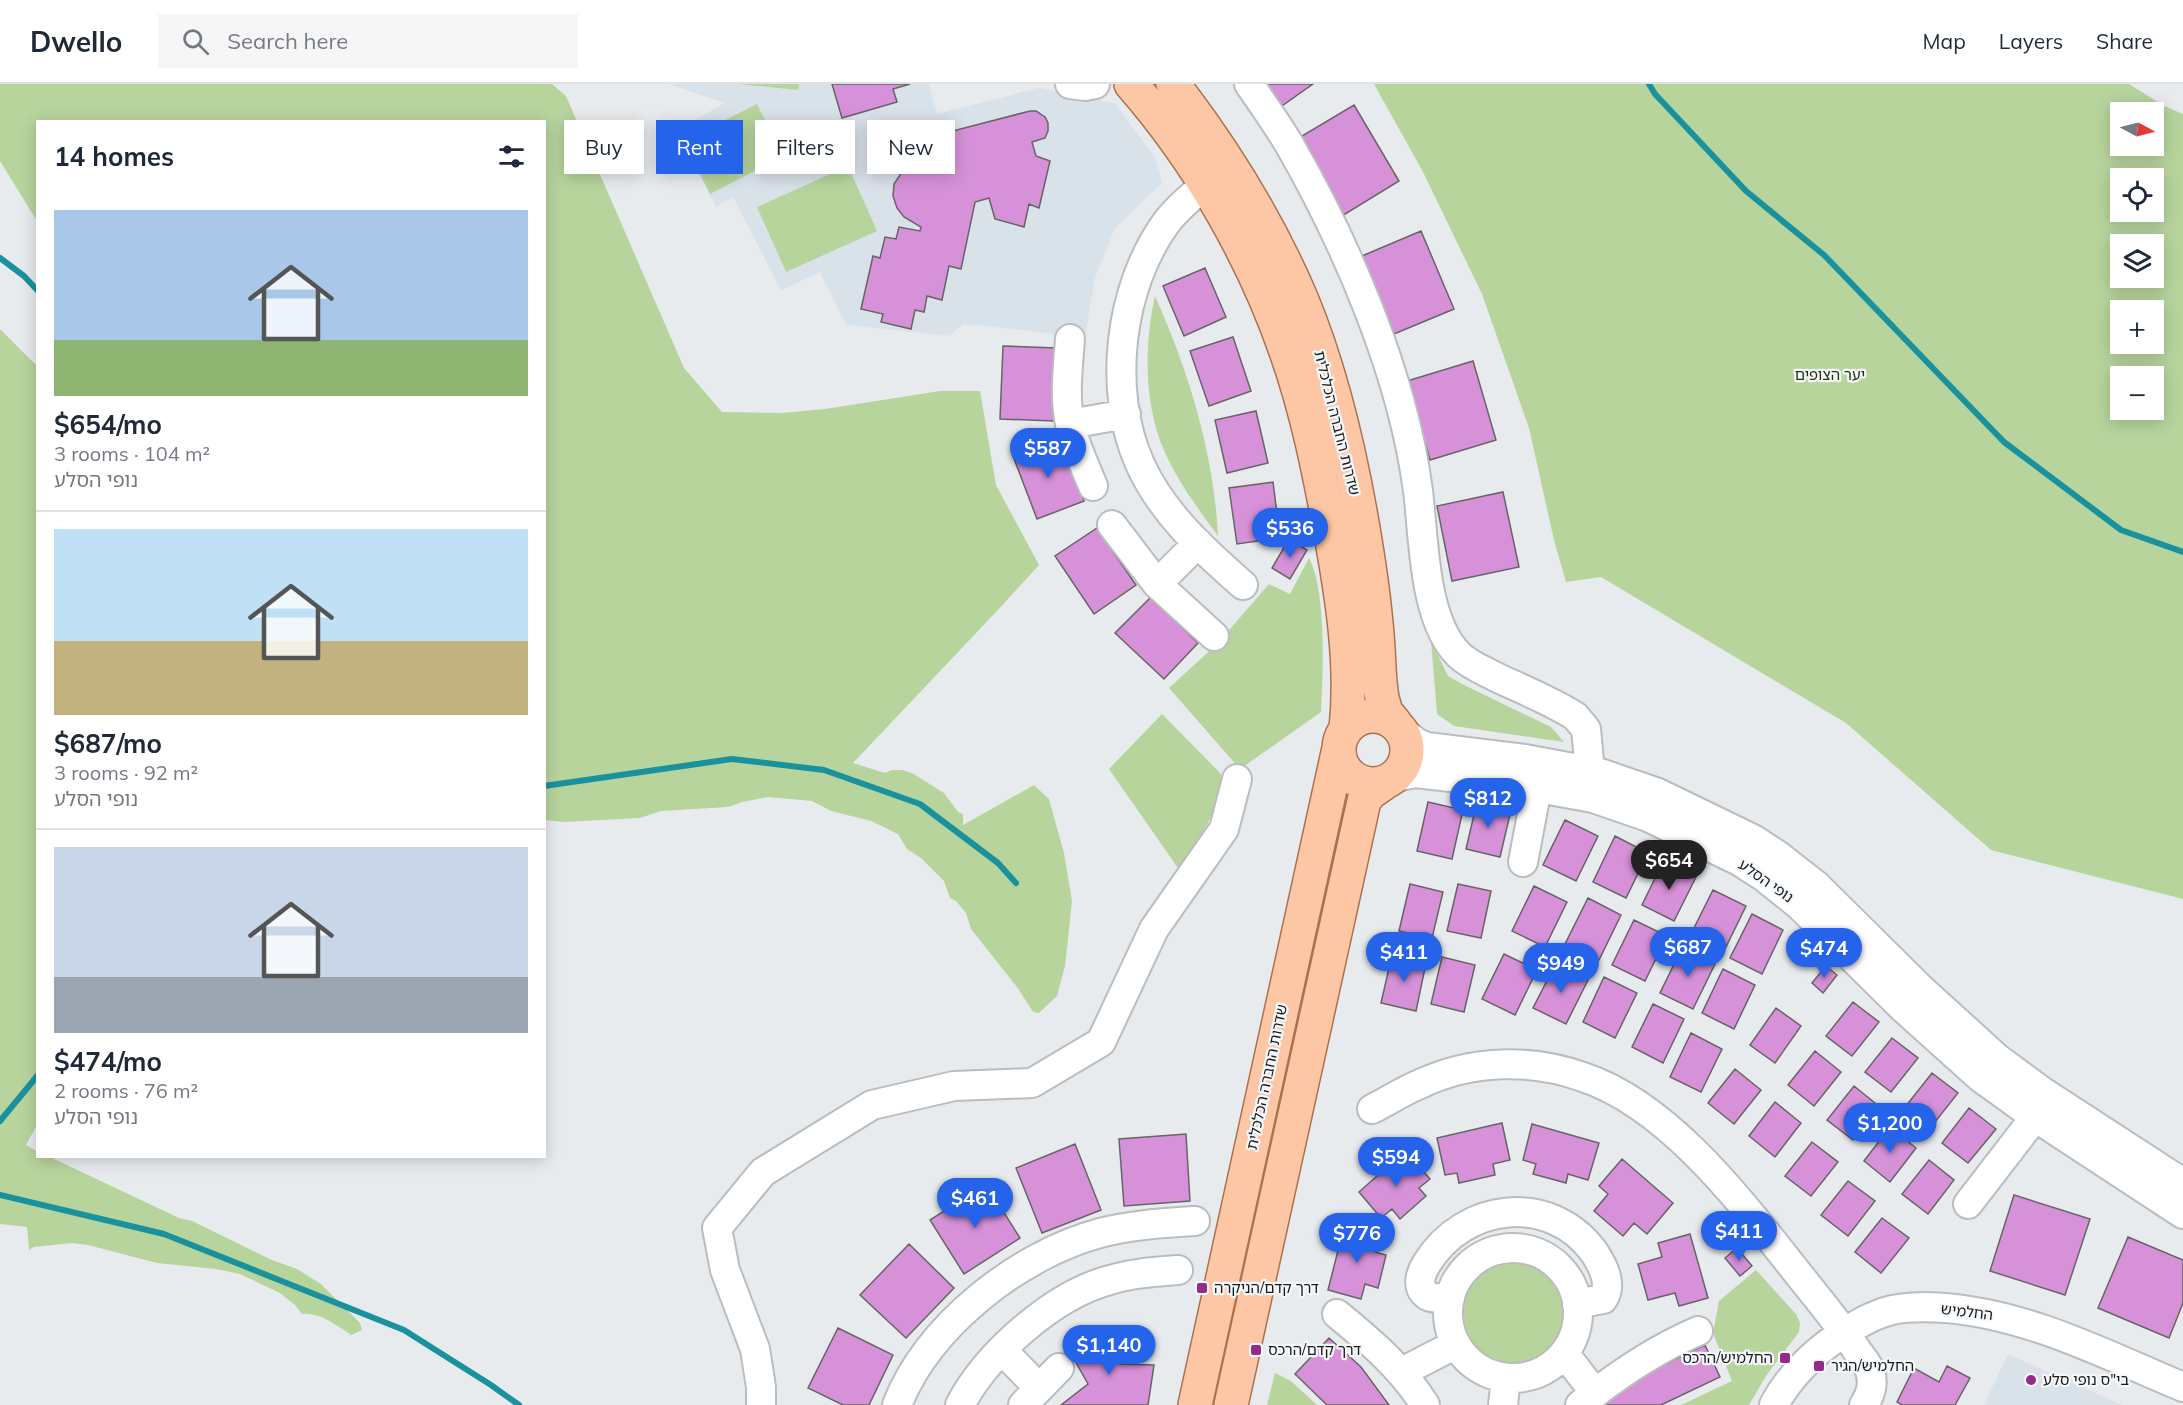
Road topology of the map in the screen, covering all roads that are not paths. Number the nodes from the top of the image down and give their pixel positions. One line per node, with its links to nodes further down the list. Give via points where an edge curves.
1 (1070, 84): 2 (street)
2 (1095, 84)
3 (1131, 84): 6 (main road, שדרות החברה הכלכלית)
4 (1173, 84): 16 (main road, שדרות החברה הכלכלית, via 1229,161 1266,225 1318,345 1341,424 1366,551 1382,698 1386,712)
5 (1249, 84): 18 (street, via 1288,143 1323,209 1360,287 1384,352 1406,427 1418,488 1426,568 1442,630 1459,655 1478,668 1575,716 1586,729)
6 (1205, 185): 8 (street, via 1166,224 1150,250 1131,301 1122,350); 17 (main road, שדרות החברה הכלכלית, via 1237,240 1271,312 1307,423 1341,603 1347,685)
7 (1070, 339): 9 (street)
8 (1126, 414): 9 (street); 12 (street, via 1140,465 1180,525)
9 (1070, 424): 10 (street)
10 (1094, 486)
11 (1112, 525): 13 (street)
12 (1198, 543): 13 (street); 14 (street)
13 (1157, 584): 15 (street)
14 (1243, 585)
15 (1214, 636)
16 (1398, 727): 17 (main road, via 1377,716 1361,718); 18 (street, נופי הסלע, via 1427,747); 20 (main road, via 1407,742 1408,754 1401,771)
17 (1342, 739): 20 (main road, via 1342,766 1355,780 1367,785); 47 (main road, שדרות החברה הכלכלית)
18 (1590, 771): 25 (street, נופי הסלע, via 1658,793 1726,825 1779,856 1836,904 1998,1059)
19 (1237, 779): 44 (street, via 1224,829 1154,929 1101,1042 1032,1083 954,1086 872,1105 763,1172 717,1228 725,1270 755,1349)
20 (1389, 780): 21 (street, נופי הסלע, via 1415,773); 48 (main road, via 1364,801)
21 (1537, 788): 22 (street); 24 (street, נופי הסלע, via 1593,798 1648,818 1714,848 1764,877 1819,923 1954,1054)
22 (1523, 862)
23 (1372, 1109): 34 (street, via 1420,1083 1478,1066 1527,1064 1585,1077 1618,1093 1682,1141 1760,1226)
24 (2035, 1117): 26 (street); 27 (street, נופי הסלע)
25 (2183, 1183)
26 (1968, 1203)
27 (2183, 1214)
28 (1195, 1221): 29 (street)
29 (1118, 1230): 31 (street); 45 (street, via 1072,1242 1013,1273 984,1294 931,1348)
30 (1178, 1270): 31 (street)
31 (1127, 1276): 36 (street, via 1078,1293 1028,1326)
32 (1337, 1314): 39 (street)
33 (1698, 1330): 43 (street, via 1644,1358)
34 (1845, 1332): 40 (street, החלמיש, via 1894,1310 1972,1310 2026,1322); 50 (street, החלמיש, via 1813,1355); 51 (street, via 1870,1369 1873,1383)
35 (1456, 1344): 37 (street, via 1449,1322 1454,1286 1471,1263 1491,1252 1517,1248 1539,1253 1559,1266 1571,1283 1577,1324); 39 (street); 41 (street)
36 (1002, 1350): 42 (street); 46 (street)
37 (1564, 1353): 41 (street, via 1553,1365); 43 (street)
38 (1059, 1368): 42 (street)
39 (1402, 1372): 49 (street)
40 (2183, 1387)
41 (1504, 1391)
42 (1031, 1397)
43 (1587, 1399)
44 (761, 1405)
45 (897, 1405)
46 (960, 1405)
47 (1195, 1405)
48 (1231, 1405)
49 (1425, 1405)
50 (1774, 1405)
51 (1864, 1405)

